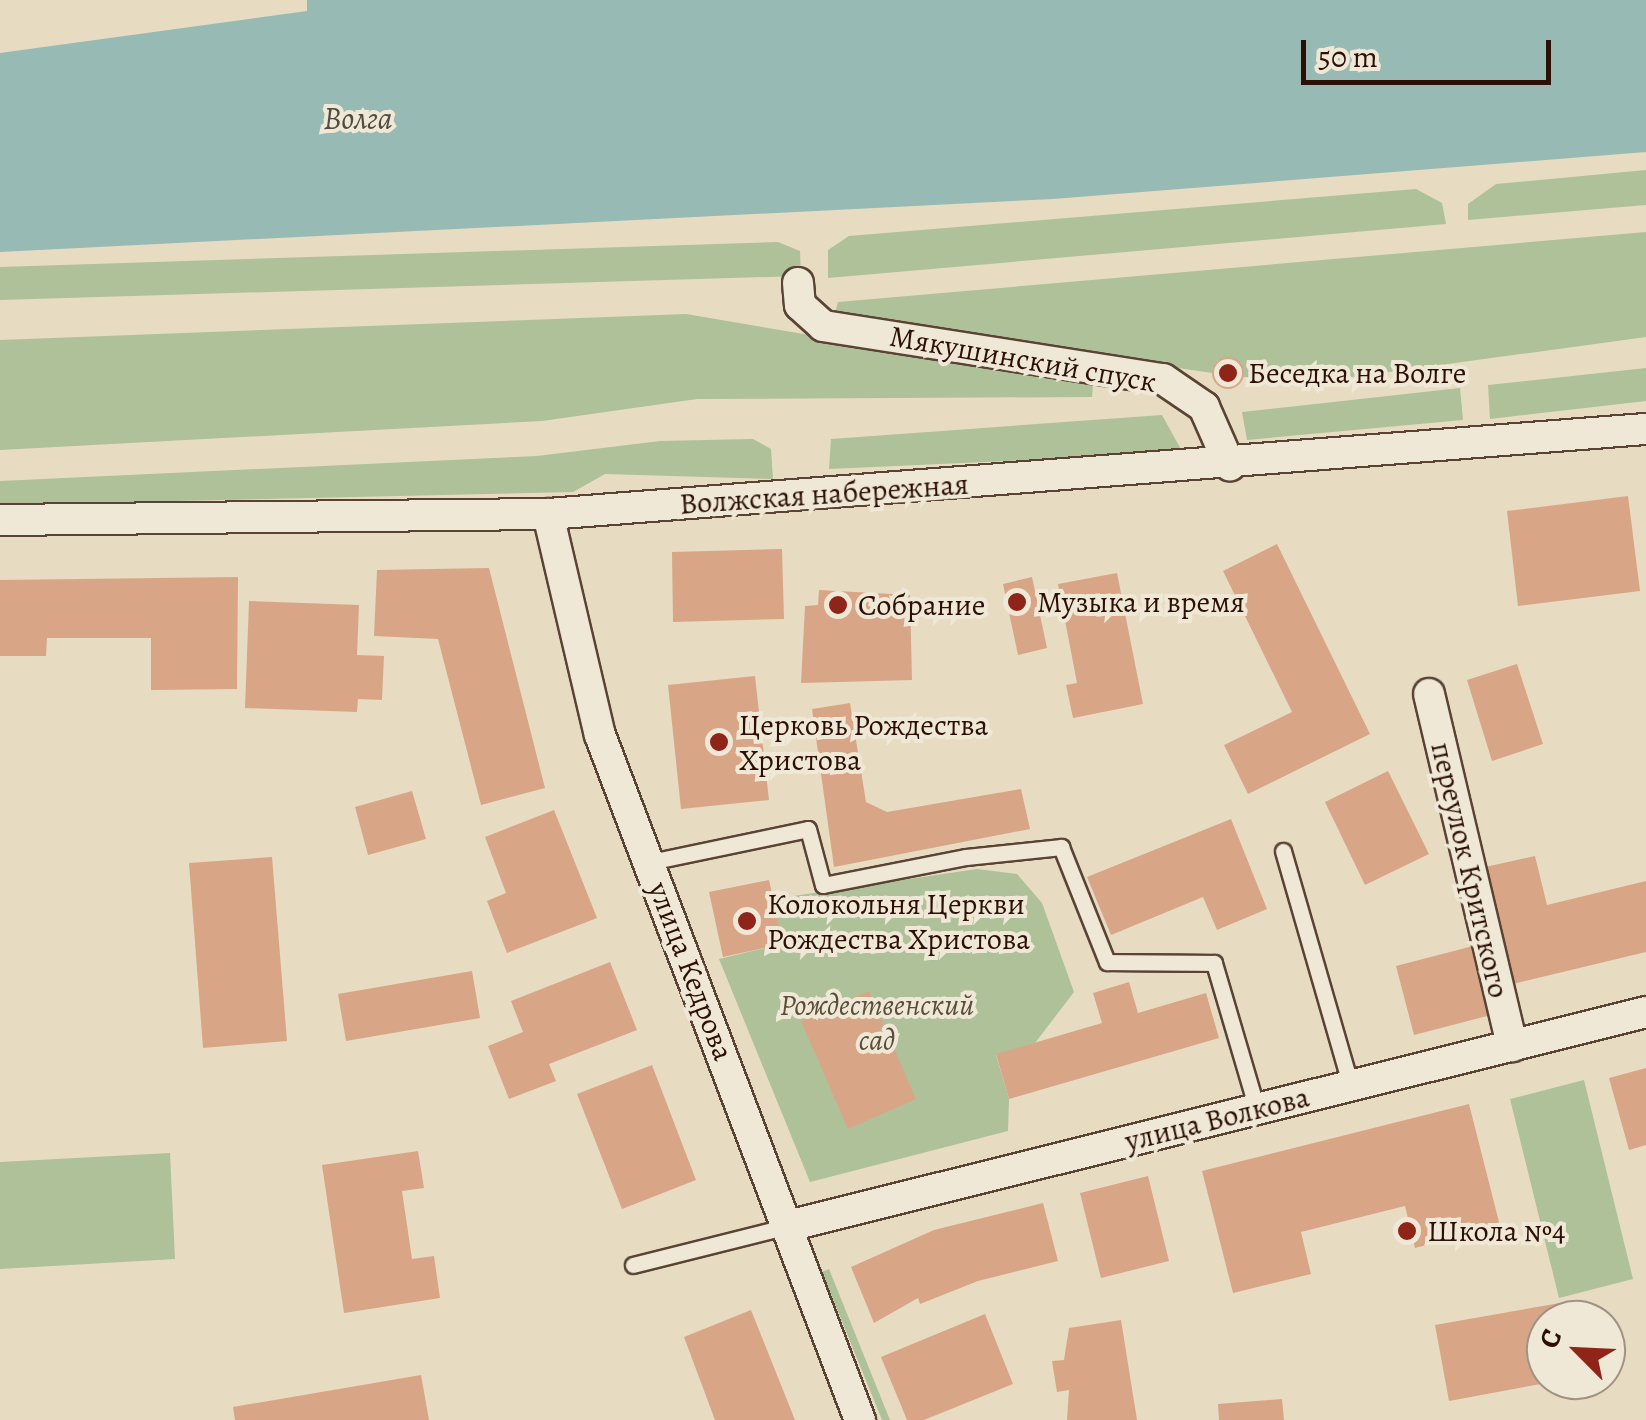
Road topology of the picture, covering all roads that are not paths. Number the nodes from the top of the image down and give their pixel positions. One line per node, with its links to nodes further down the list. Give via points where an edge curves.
1 (798, 284): 3 (street, Мякушинский спуск, via 800,305 823,326 1163,379 1204,406)
2 (1646, 429): 3 (street, Волжская набережная)
3 (1230, 466): 4 (street, Волжская набережная)
4 (548, 514): 5 (street, Волжская набережная); 8 (street, улица Кедрова, via 600,735)
5 (0, 520)
6 (1429, 694): 10 (street, переулок Критского)
7 (1283, 851): 11 (lane)
8 (650, 862): 12 (lane, via 808,828 823,884 1061,847 1107,962 1214,963); 13 (street, улица Кедрова)
9 (1646, 1012): 10 (street, улица Волкова)
10 (1512, 1046): 11 (street, улица Волкова)
11 (1351, 1086): 12 (street, улица Волкова)
12 (1257, 1109): 13 (street, улица Волкова)
13 (788, 1226): 14 (lane); 15 (street, улица Кедрова)
14 (633, 1264)
15 (859, 1419)

